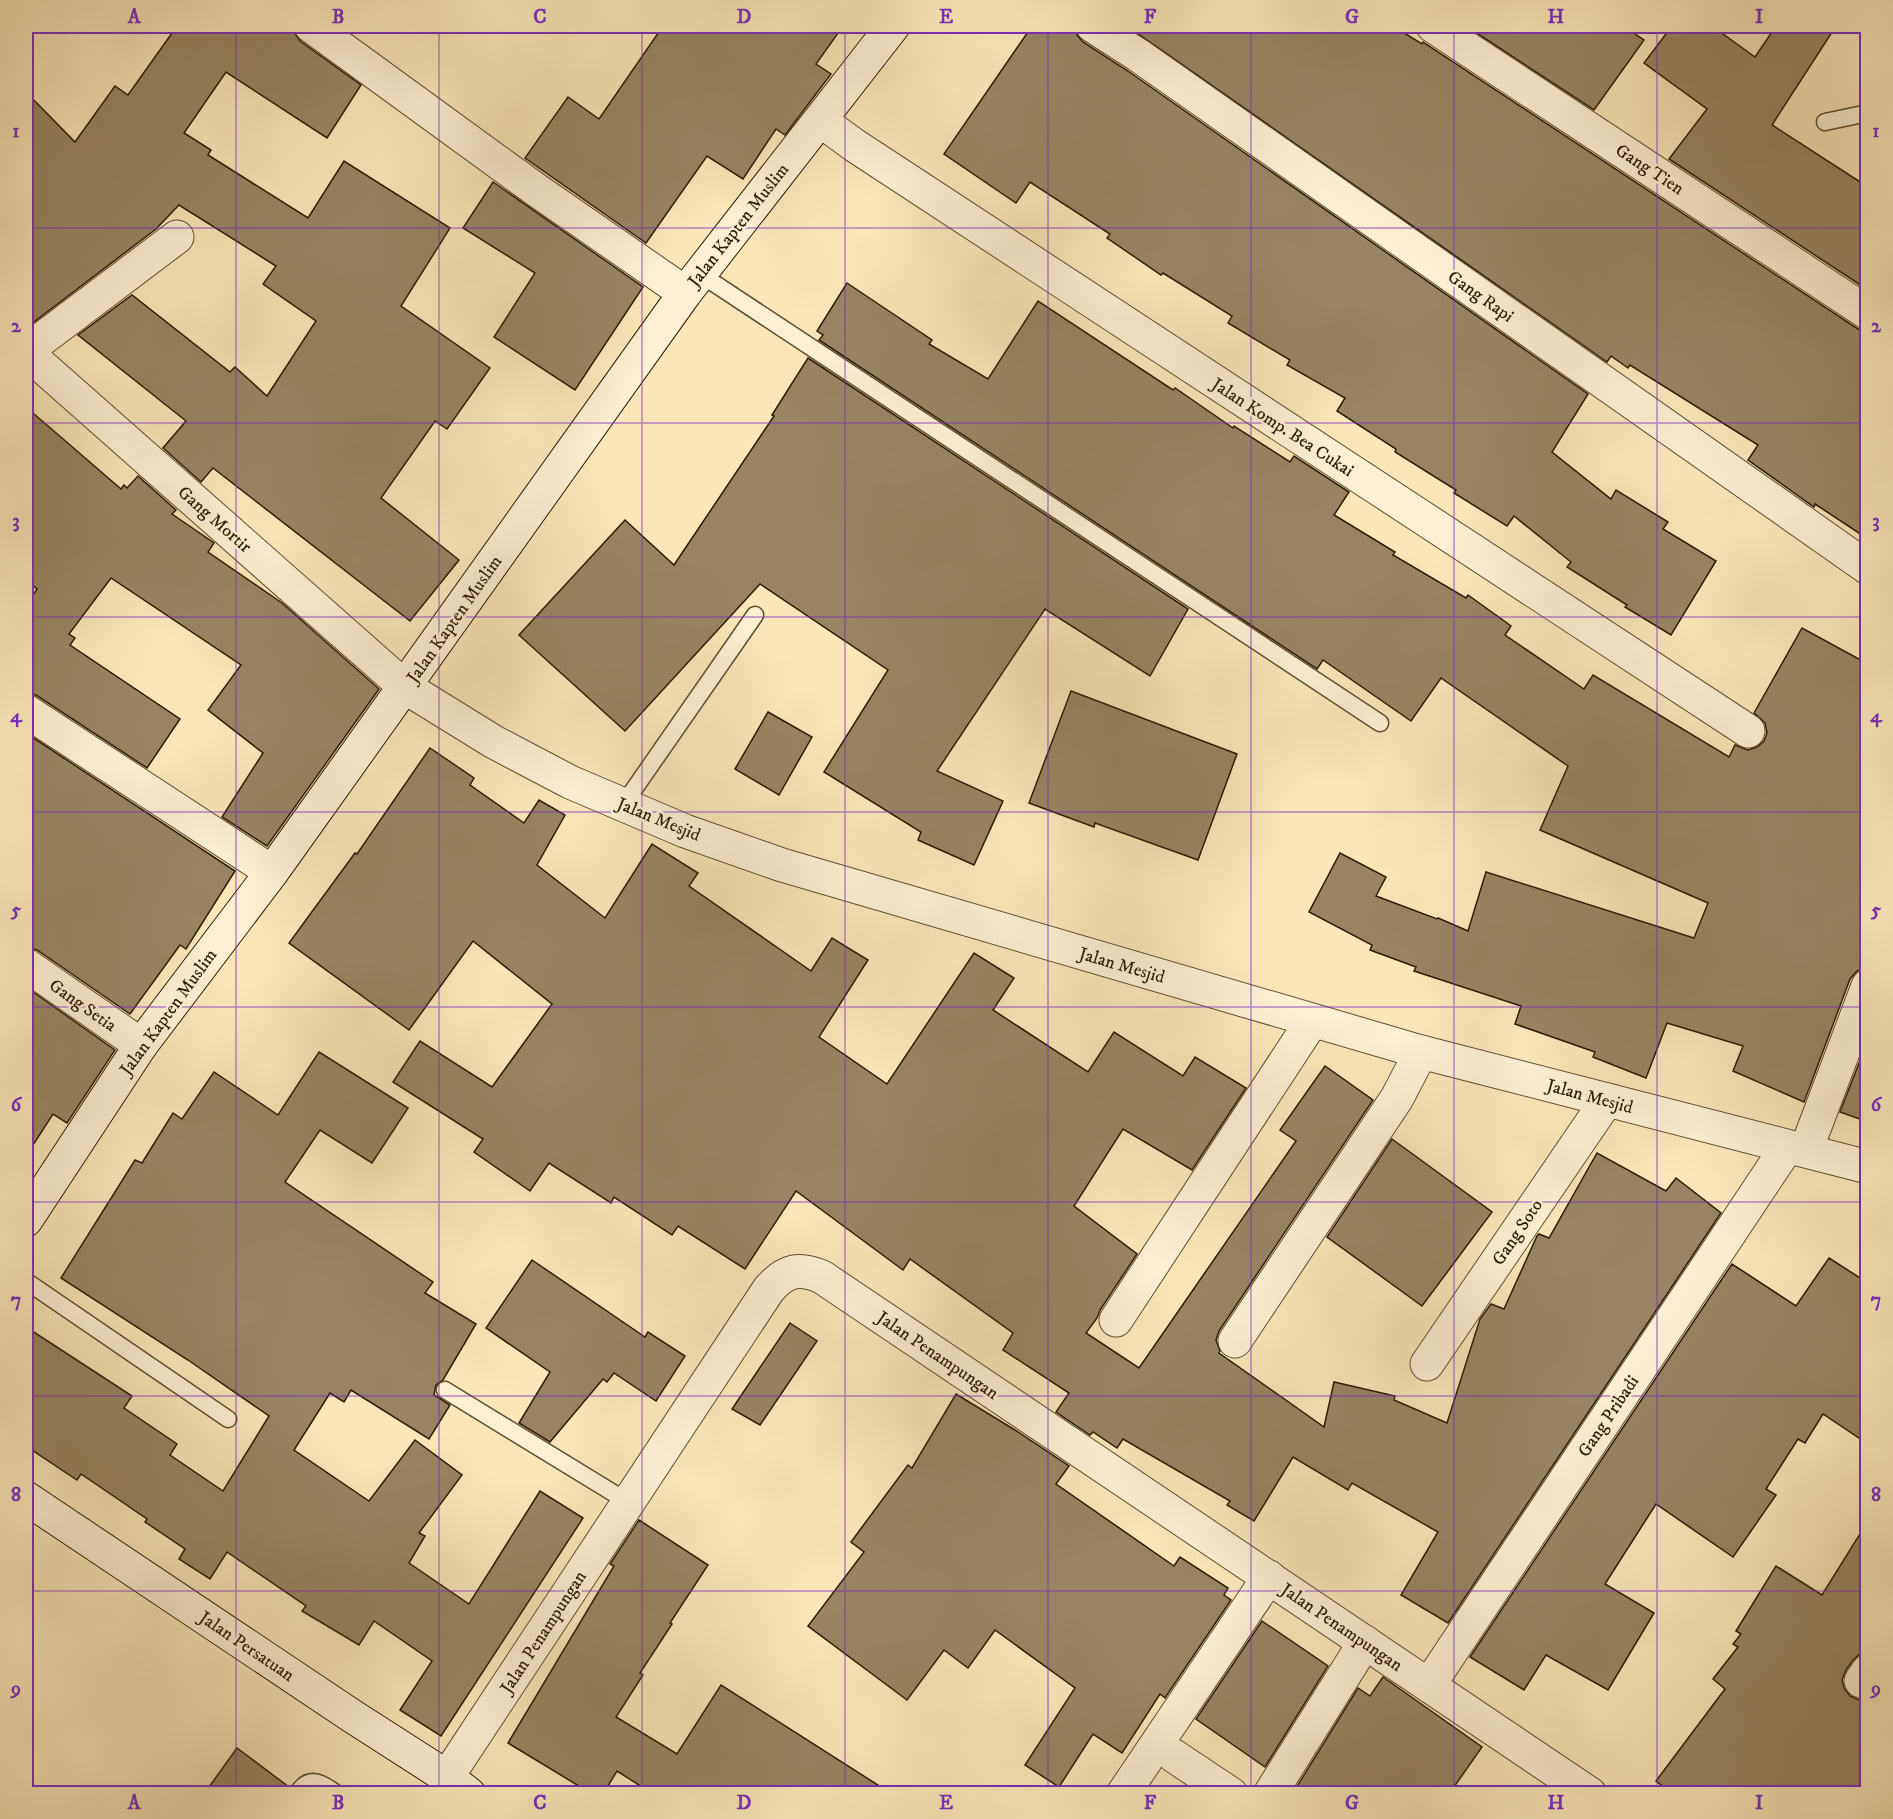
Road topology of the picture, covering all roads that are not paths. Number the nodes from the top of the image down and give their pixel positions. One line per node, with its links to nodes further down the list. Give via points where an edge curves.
1 (311, 26): 9 (street, via 536,189)
2 (893, 26): 6 (street, Jalan Kapten Muslim)
3 (1094, 26): 12 (street, Gang Rapi)
4 (1433, 26): 10 (street, Gang Tien)
5 (1868, 113): 7 (lane)
6 (820, 120): 9 (street, Jalan Kapten Muslim); 17 (street, Jalan Komp. Bea Cukai)
7 (1826, 122)
8 (177, 237): 11 (street)
9 (693, 284): 14 (street, Jalan Kapten Muslim); 16 (lane)
10 (1868, 313)
11 (26, 351): 14 (street, Gang Mortir)
12 (1868, 568)
13 (755, 615): 18 (lane)
14 (405, 687): 18 (street, Jalan Mesjid, via 494,741); 19 (street, Jalan Kapten Muslim)
15 (26, 711): 19 (street)
16 (1380, 723)
17 (1748, 732)
18 (623, 805): 22 (street, Jalan Mesjid, via 782,865)
19 (272, 872): 23 (street, Jalan Kapten Muslim)
20 (26, 965): 23 (street, Gang Setia)
21 (1868, 986): 26 (street, Gang Pribadi)
22 (1312, 1020): 24 (street, Jalan Mesjid); 30 (street)
23 (141, 1045): 28 (street, Jalan Kapten Muslim)
24 (1420, 1052): 25 (street, Jalan Mesjid); 31 (street, via 1397,1098)
25 (1607, 1100): 26 (street, Jalan Mesjid); 32 (street, Gang Soto)
26 (1797, 1148): 27 (street, Jalan Mesjid); 39 (street, Gang Pribadi)
27 (1868, 1167)
28 (28, 1212)
29 (26, 1281): 34 (lane)
30 (1116, 1320)
31 (1235, 1341)
32 (1427, 1364)
33 (445, 1390): 36 (lane)
34 (228, 1419)
35 (26, 1498): 41 (street, Jalan Persatuan)
36 (628, 1502): 37 (street, Jalan Penampungan, via 769,1289 777,1279 798,1270 822,1277); 41 (street, Jalan Penampungan)
37 (1269, 1577): 38 (street, Jalan Penampungan); 44 (street)
38 (1365, 1642): 39 (street, Jalan Penampungan); 46 (street)
39 (1429, 1685): 47 (street, Jalan Penampungan)
40 (1174, 1756): 45 (street)
41 (458, 1785)
42 (297, 1794): 43 (lane, via 311,1781 322,1783)
43 (337, 1794)
44 (1123, 1794)
45 (1231, 1794)
46 (1270, 1794)
47 (1590, 1794)

